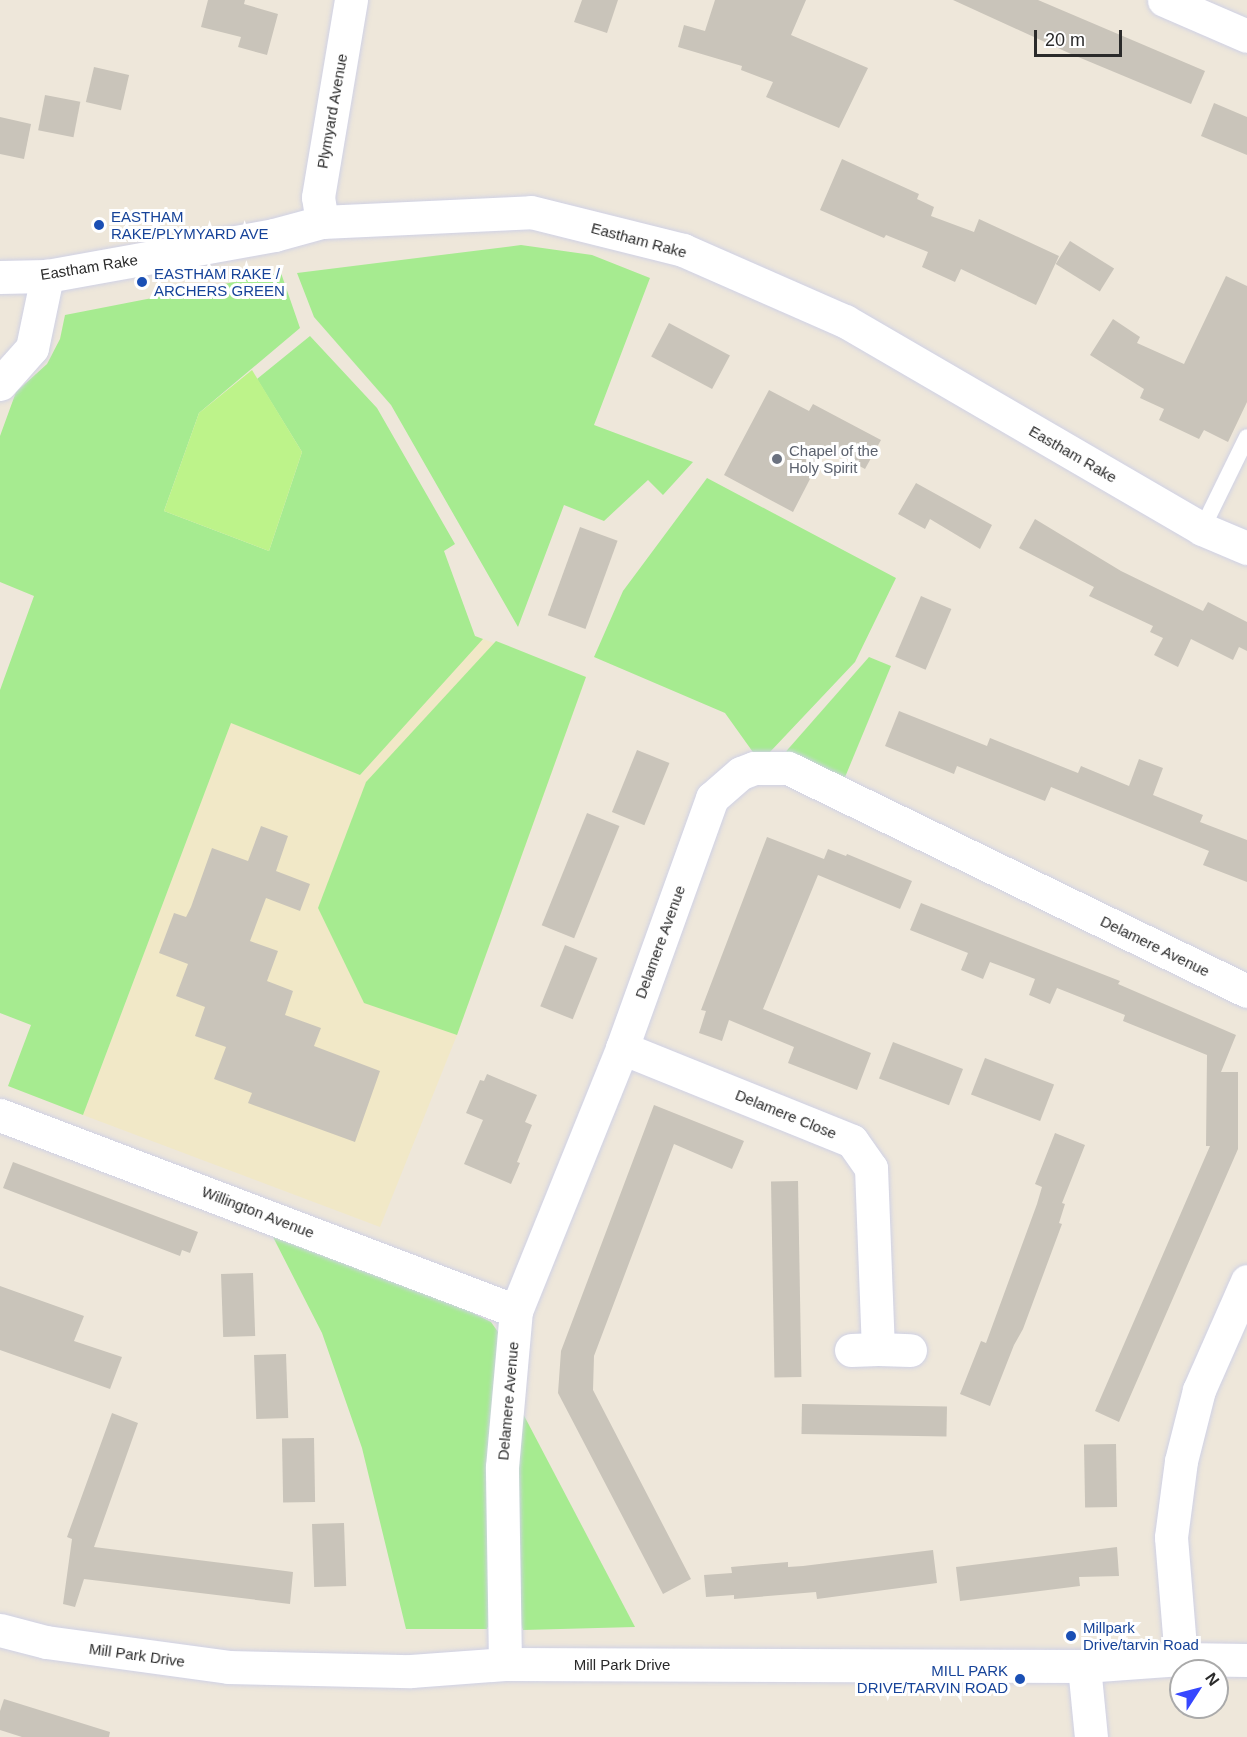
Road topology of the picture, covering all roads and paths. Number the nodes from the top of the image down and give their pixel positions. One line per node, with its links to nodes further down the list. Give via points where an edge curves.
1 (351, 0): 4 (street, Plymyard Avenue, via 318,197)
2 (1164, 0): 3 (street)
3 (1247, 36)
4 (322, 222): 5 (street, Eastham Rake, via 274,235); 9 (street, Eastham Rake, via 531,213 683,250 845,321)
5 (47, 276): 6 (street, Eastham Rake); 7 (street, via 32,348)
6 (0, 278)
7 (0, 384)
8 (1247, 437): 9 (lane)
9 (1202, 529): 10 (street, Eastham Rake)
10 (1247, 548)
11 (1247, 991): 12 (street, Delamere Avenue, via 788,768 753,768 741,772 712,798)
12 (622, 1048): 15 (street, Delamere Avenue); 16 (street, Delamere Close, via 852,1141 871,1168 864,1350)
13 (0, 1114): 15 (street, Willington Avenue)
14 (1247, 1281): 18 (street, via 1199,1390 1181,1461 1171,1537)
15 (516, 1311): 22 (street, Delamere Avenue, via 502,1467)
16 (910, 1350)
17 (0, 1630): 22 (street, Mill Park Drive, via 46,1642 228,1667 411,1671)
18 (1181, 1659)
19 (1169, 1660): 23 (street, Mill Park Drive)
20 (1229, 1660): 21 (street, Mill Park Drive)
21 (1247, 1660)
22 (505, 1664): 23 (street, Mill Park Drive)
23 (1084, 1666): 24 (street)
24 (1091, 1737)

